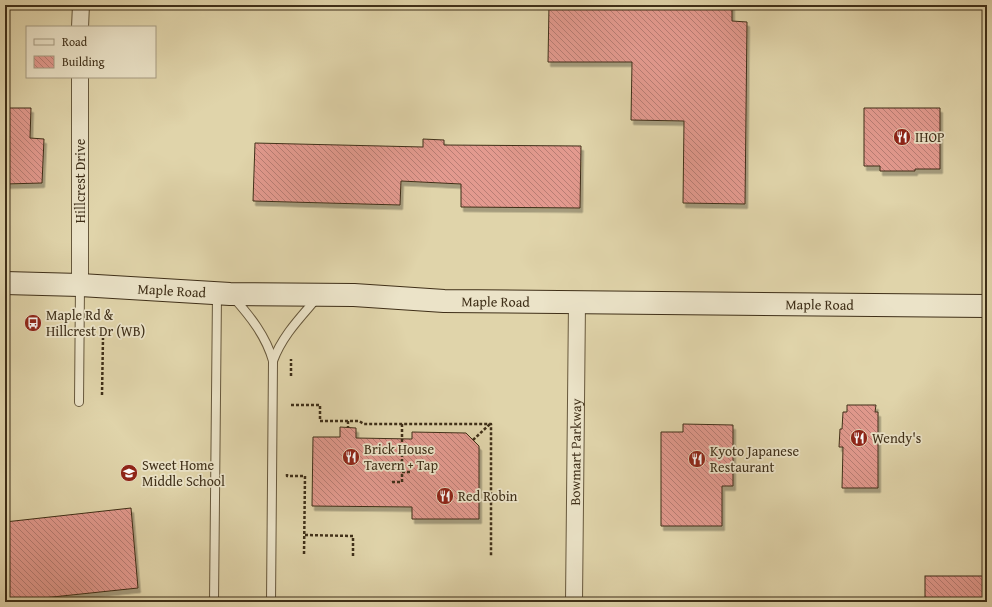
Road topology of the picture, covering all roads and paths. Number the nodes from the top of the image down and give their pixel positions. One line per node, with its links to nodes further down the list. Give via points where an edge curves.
1 (81, 5): 2 (street)
2 (80, 26)
3 (80, 78): 5 (street, Hillcrest Drive)
4 (5, 283): 5 (main road, Maple Road)
5 (80, 285): 6 (main road, Maple Road); 13 (lane)
6 (224, 293): 7 (main road, Maple Road); 11 (lane, via 255,324 268,346); 28 (lane)
7 (320, 295): 8 (main road, Maple Road, via 444,301); 11 (lane, via 284,337)
8 (577, 302): 9 (main road, Maple Road); 30 (street, Bowmart Parkway)
9 (987, 306)
10 (103, 338): 12 (path)
11 (273, 361): 29 (lane)
12 (102, 394)
13 (79, 402)
14 (290, 405): 15 (path, via 320,405 320,421)
15 (348, 421): 16 (path, via 359,421 364,424); 18 (path)
16 (402, 424): 17 (path); 21 (path)
17 (491, 424): 19 (path); 27 (path)
18 (348, 428)
19 (473, 440)
20 (287, 468): 24 (path, via 287,476 305,476)
21 (402, 472): 22 (path); 23 (path, via 402,482)
22 (412, 472)
23 (392, 482)
24 (305, 535): 25 (path); 26 (path, via 353,536)
25 (304, 556)
26 (353, 557)
27 (491, 557)
28 (214, 602)
29 (271, 602)
30 (574, 602)

